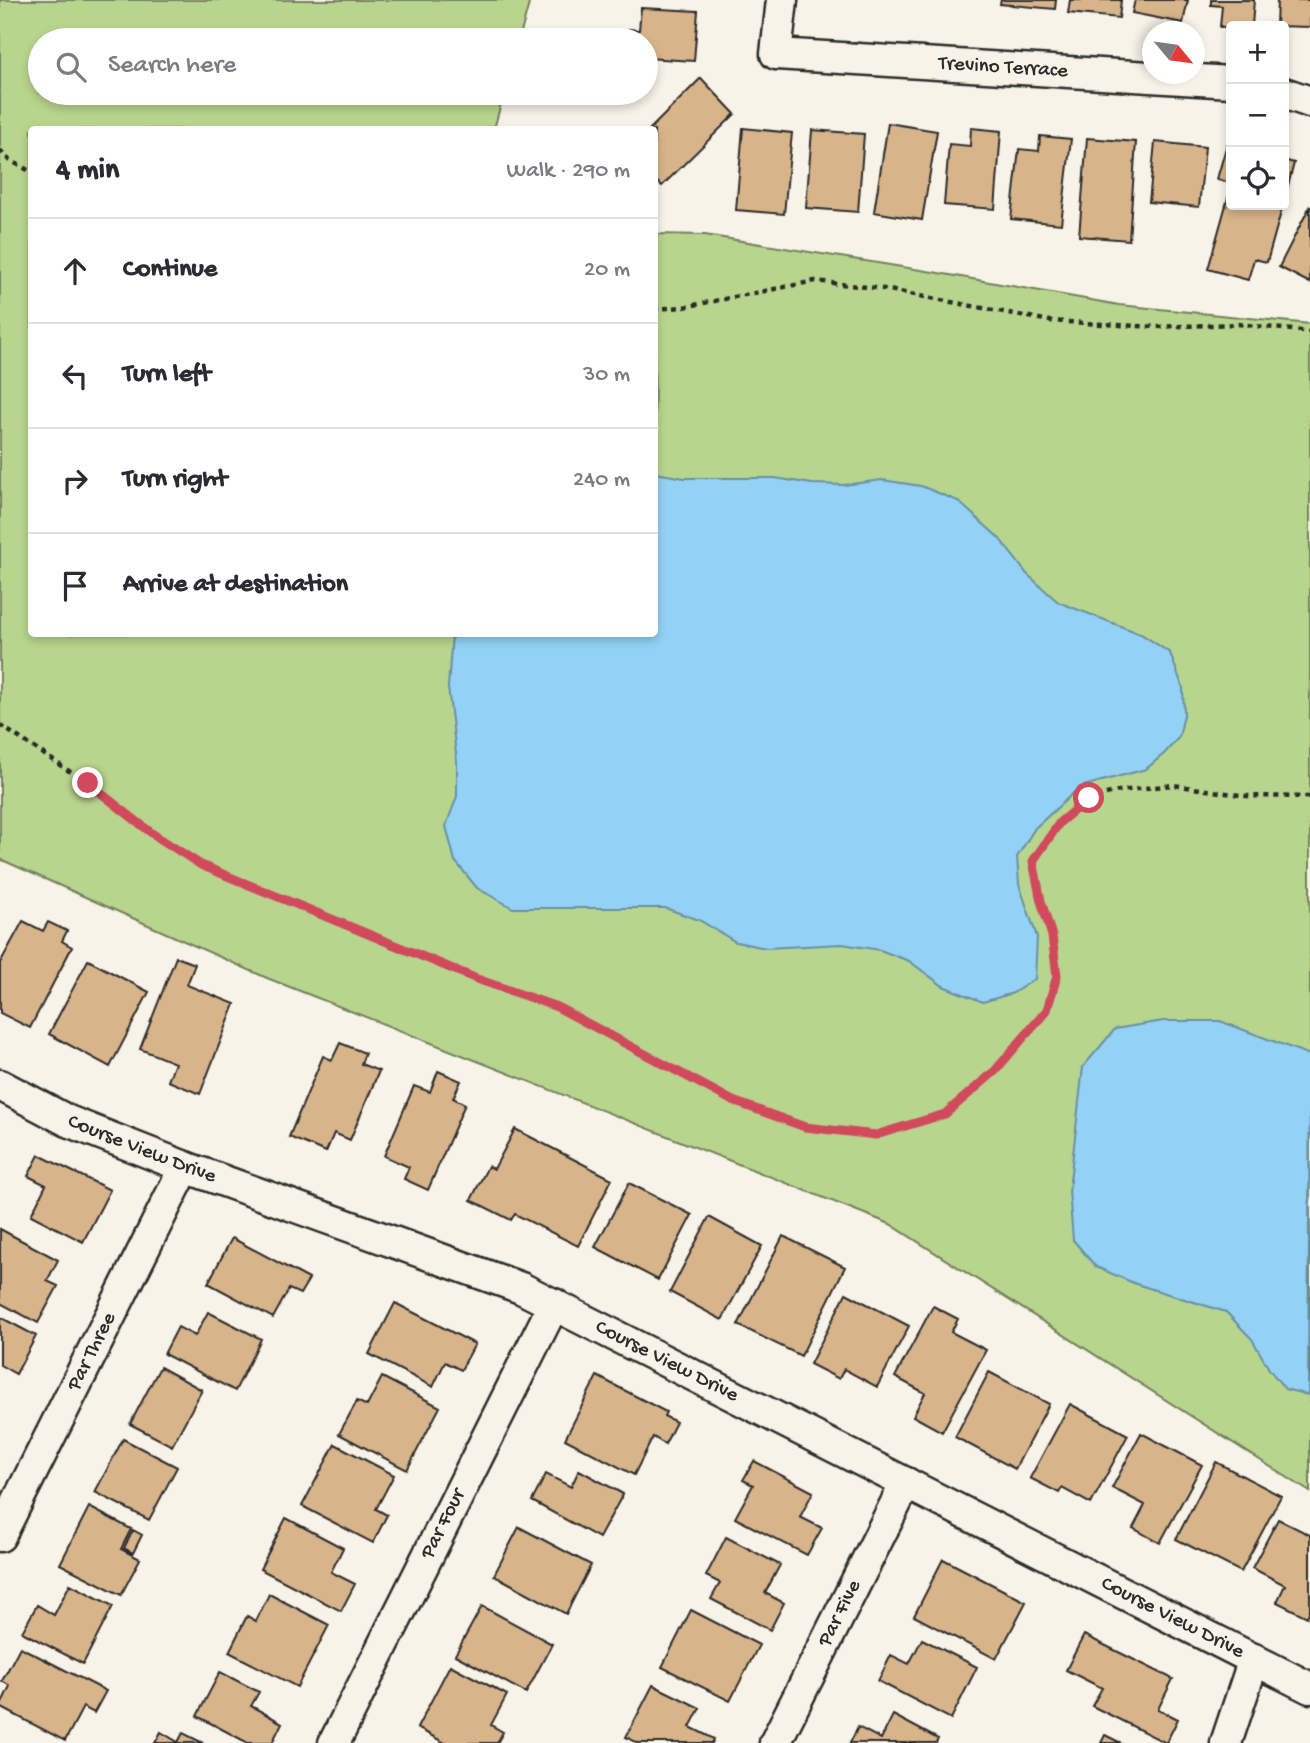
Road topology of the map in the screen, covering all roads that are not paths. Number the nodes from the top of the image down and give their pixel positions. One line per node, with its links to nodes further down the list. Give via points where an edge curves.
1 (782, 0): 2 (street, Trevino Terrace, via 776,54)
2 (1226, 82)
3 (1289, 95): 4 (street)
4 (1310, 102)
5 (0, 1085): 6 (street, Course View Drive, via 68,1121)
6 (185, 1167): 7 (street, Course View Drive, via 522,1288); 9 (street, Par Three)
7 (554, 1304): 8 (street, Course View Drive); 12 (street, Par Four)
8 (906, 1483): 10 (street, Course View Drive); 13 (street, Par Five)
9 (0, 1536)
10 (1254, 1660): 11 (street, Course View Drive); 14 (street)
11 (1310, 1688)
12 (334, 1743)
13 (775, 1743)
14 (1226, 1743)

